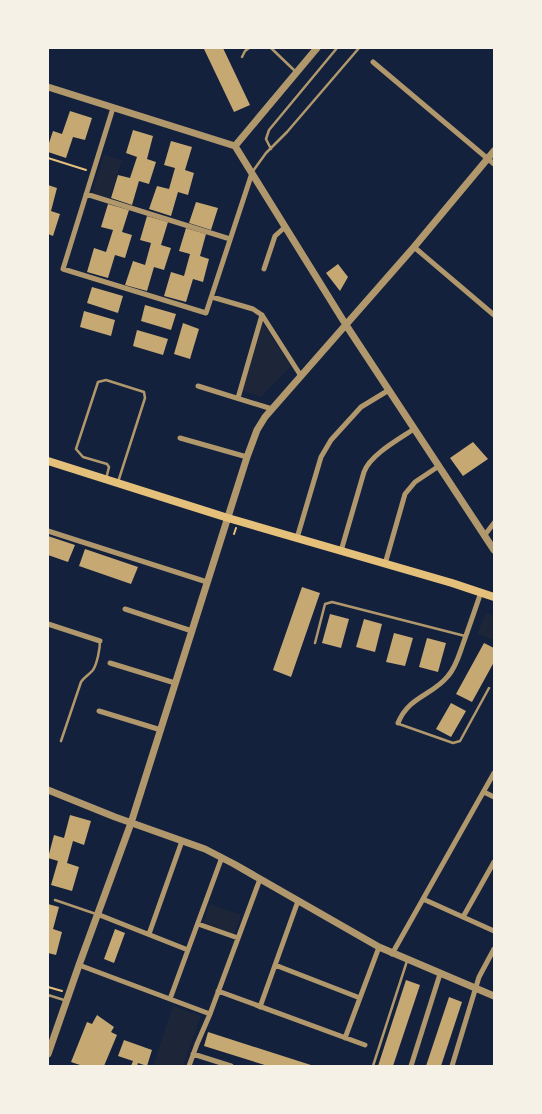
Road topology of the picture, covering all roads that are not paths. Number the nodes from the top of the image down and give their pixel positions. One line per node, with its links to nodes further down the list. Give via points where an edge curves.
1 (249, 48): 6 (lane)
2 (271, 48): 8 (lane)
3 (318, 48): 8 (street)
4 (337, 48): 12 (lane, via 269,130 266,139)
5 (360, 48): 12 (lane)
6 (242, 58)
7 (373, 62): 14 (street)
8 (296, 73): 11 (street)
9 (48, 87): 10 (street)
10 (113, 108): 11 (street); 16 (street)
11 (235, 146): 15 (street)
12 (271, 149): 15 (lane)
13 (494, 151): 14 (street)
14 (491, 161): 19 (street)
15 (252, 173): 17 (street); 18 (street)
16 (86, 194): 18 (street); 21 (street, via 62,269 206,313)
17 (285, 227): 20 (street, via 275,236); 24 (street)
18 (230, 239): 21 (street)
19 (414, 247): 22 (street); 24 (street)
20 (264, 268)
21 (212, 297): 23 (street, via 253,309)
22 (494, 314)
23 (262, 315): 25 (street); 28 (street)
24 (346, 326): 25 (street); 27 (street)
25 (301, 376): 29 (street)
26 (198, 386): 28 (street)
27 (388, 390): 30 (street); 41 (street, via 361,407 326,446)
28 (238, 398): 29 (street)
29 (272, 409): 32 (street, via 257,430)
30 (414, 429): 34 (street); 43 (street, via 368,463)
31 (180, 438): 32 (street)
32 (247, 457): 37 (street)
33 (48, 461): 35 (main road)
34 (439, 466): 40 (street); 44 (street, via 415,482 405,494)
35 (106, 480): 36 (main road); 36 (lane, via 107,464 83,456 76,449 98,382 102,380 144,392 146,398)
36 (118, 483): 37 (main road)
37 (228, 518): 41 (main road); 45 (street)
38 (494, 523): 40 (street)
39 (48, 531): 45 (street)
40 (484, 536): 42 (street)
41 (297, 538): 43 (main road)
42 (494, 550)
43 (341, 551): 44 (main road)
44 (385, 564): 46 (main road)
45 (208, 582): 50 (street)
46 (481, 592): 47 (main road); 51 (street)
47 (494, 597)
48 (125, 609): 50 (street)
49 (48, 624): 52 (street)
50 (192, 631): 55 (street)
51 (465, 636): 53 (lane, via 332,602 325,604); 58 (street, via 448,676 409,705)
52 (100, 641): 60 (lane, via 93,670 81,682)
53 (315, 643)
54 (110, 664): 55 (street)
55 (176, 683): 59 (street)
56 (489, 688): 58 (lane, via 460,741 453,743)
57 (99, 711): 59 (street)
58 (398, 723)
59 (160, 730): 65 (street)
60 (61, 741)
61 (494, 773): 63 (street)
62 (48, 790): 65 (street)
63 (484, 792): 64 (street); 70 (street)
64 (494, 796)
65 (131, 823): 66 (street); 73 (street)
66 (182, 841): 67 (street); 77 (street)
67 (222, 857): 69 (street); 75 (street)
68 (494, 862): 74 (street)
69 (260, 879): 72 (street); 78 (street)
70 (423, 899): 74 (street); 82 (street)
71 (55, 900): 73 (lane)
72 (298, 901): 79 (street); 85 (street)
73 (97, 914): 77 (street); 84 (street)
74 (463, 917): 76 (street)
75 (198, 924): 78 (street); 81 (street)
76 (494, 931)
77 (149, 934): 81 (street)
78 (238, 938): 88 (street)
79 (379, 948): 82 (street); 92 (street)
80 (494, 949): 87 (street)
81 (188, 950): 93 (street)
82 (392, 954): 83 (street)
83 (407, 960): 86 (street); 102 (lane)
84 (79, 965): 91 (street); 93 (street)
85 (275, 965): 92 (street); 94 (street)
86 (440, 974): 87 (street); 103 (street)
87 (476, 989): 90 (street); 104 (street)
88 (218, 991): 94 (street); 95 (street)
89 (48, 995): 91 (lane)
90 (494, 996)
91 (67, 997): 98 (street)
92 (360, 998): 96 (street)
93 (170, 999): 95 (street)
94 (260, 1007): 96 (street)
95 (210, 1014): 99 (street)
96 (345, 1038): 97 (street)
97 (365, 1045)
98 (48, 1054)
99 (193, 1054): 100 (street); 101 (street)
100 (189, 1066)
101 (231, 1066)
102 (373, 1066)
103 (411, 1066)
104 (452, 1066)

